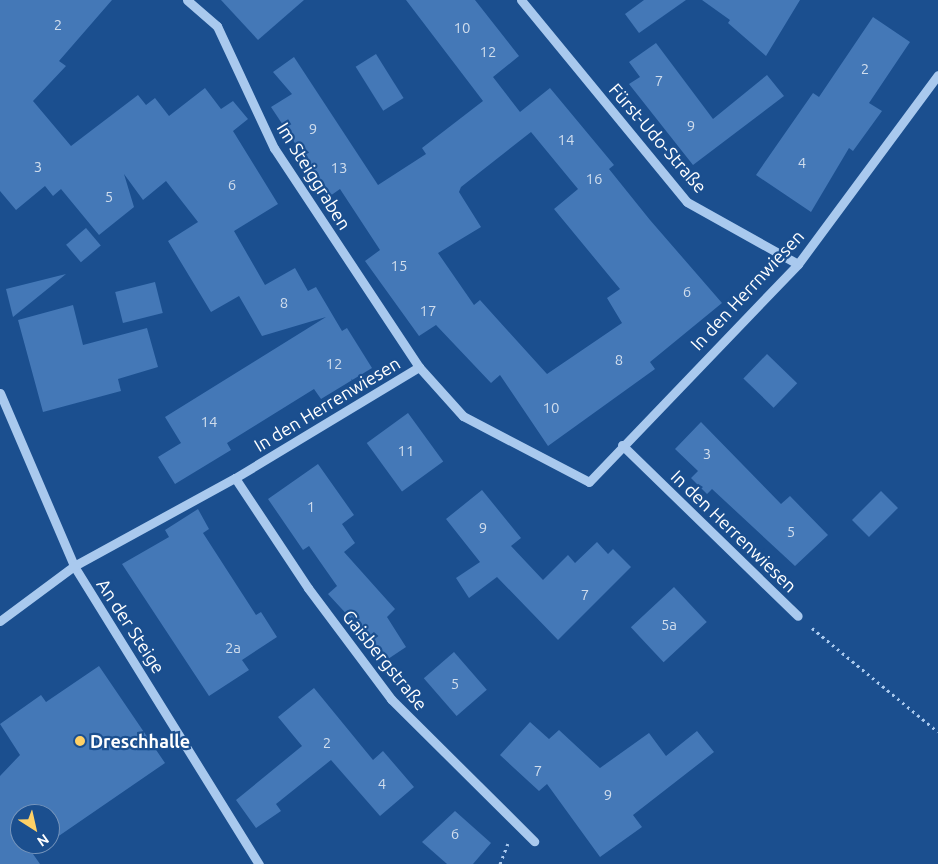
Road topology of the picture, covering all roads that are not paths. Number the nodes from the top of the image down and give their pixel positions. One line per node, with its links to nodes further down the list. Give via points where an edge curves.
1 (187, 0): 5 (street, Im Steiggraben, via 216,26 274,148)
2 (521, 0): 4 (street, Fürst-Udo-Straße, via 687,202)
3 (938, 75): 4 (street, In den Herrnwiesen)
4 (798, 264): 7 (street, In den Herrnwiesen)
5 (419, 367): 7 (street, In den Herrenwiesen, via 463,416 590,482); 8 (street, In den Herrenwiesen)
6 (0, 393): 9 (street, An der Steige)
7 (622, 445): 10 (street, In den Herrenwiesen)
8 (235, 478): 9 (street, In den Herrenwiesen); 12 (street, Gaisbergstraße, via 308,588 391,699)
9 (74, 566): 11 (street, In den Herrenwiesen); 13 (street, An der Steige)
10 (798, 616)
11 (0, 621)
12 (534, 842)
13 (259, 864)

